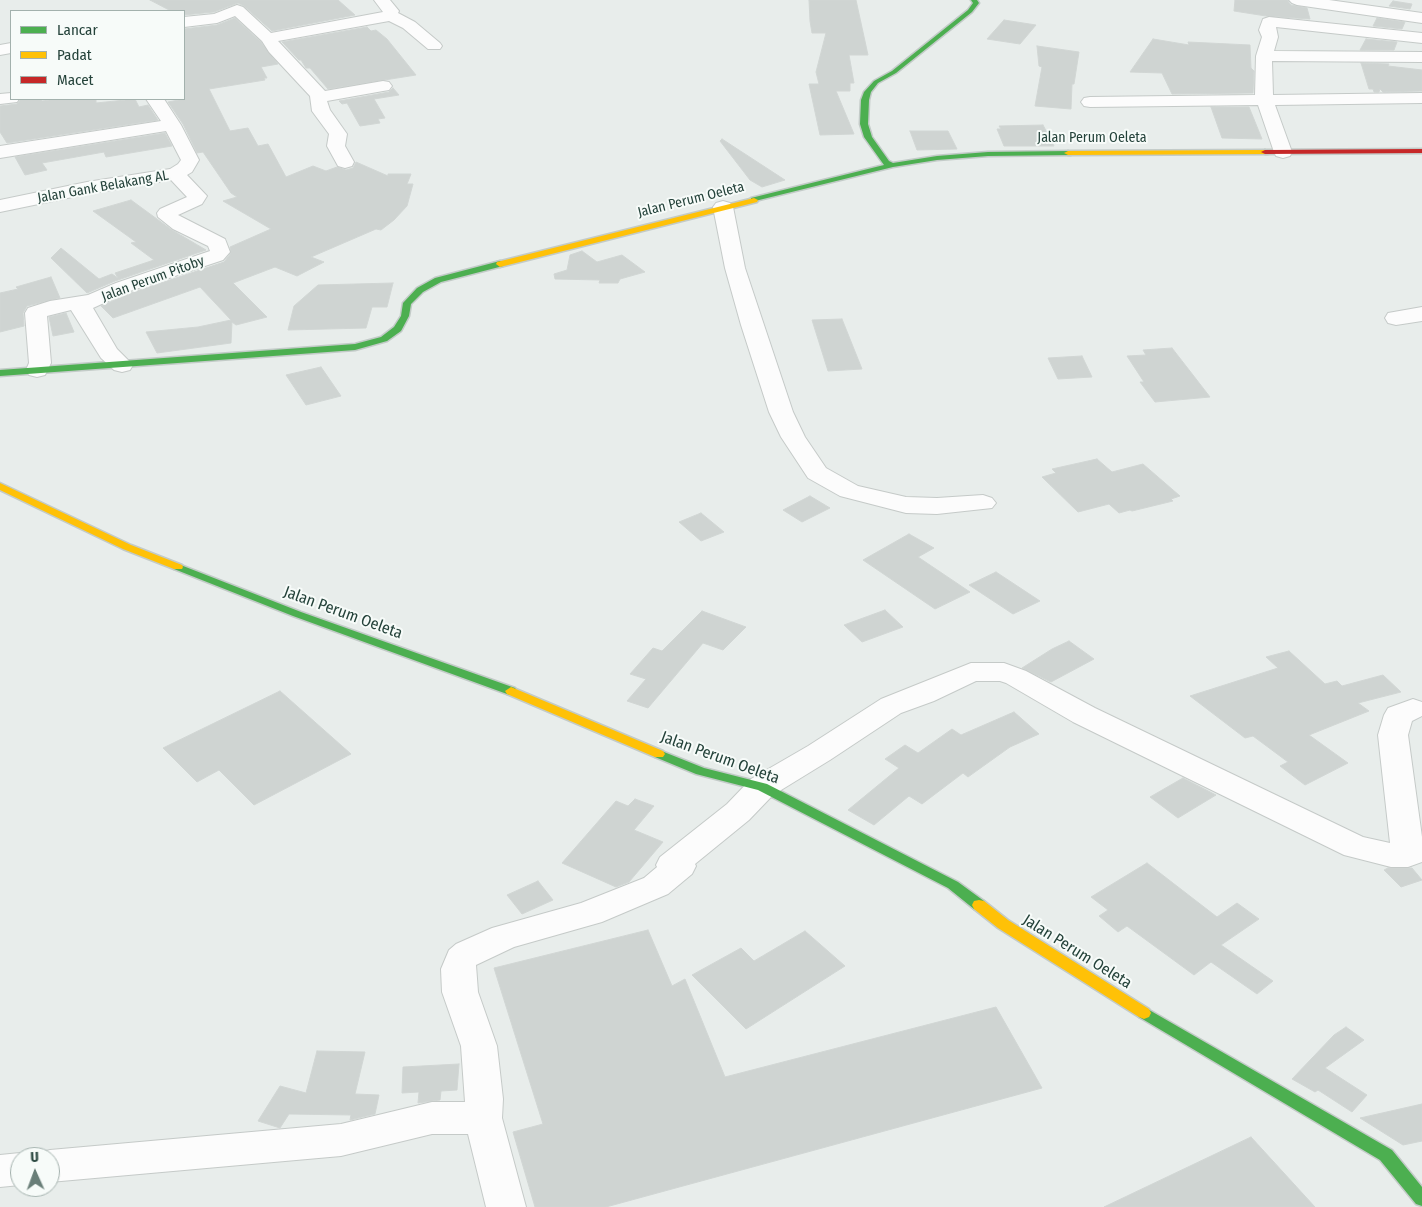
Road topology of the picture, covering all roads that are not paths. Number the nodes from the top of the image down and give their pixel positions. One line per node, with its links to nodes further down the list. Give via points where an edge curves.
1 (382, 0): 6 (street, via 392,11)
2 (974, 0): 25 (street, via 976,3 970,11 894,72 876,82 868,92 864,124 868,137 886,164)
3 (1297, 0): 4 (street)
4 (1354, 4): 7 (street)
5 (236, 5): 8 (street, via 217,18); 9 (street)
6 (390, 15): 9 (street); 11 (street, via 409,25)
7 (1422, 18)
8 (185, 22)
9 (268, 38): 16 (street, via 319,95)
10 (1422, 38): 12 (street, via 1272,21 1268,25 1270,37)
11 (434, 46)
12 (1264, 56): 13 (street); 17 (street)
13 (1422, 57)
14 (383, 86): 16 (street)
15 (1422, 98): 17 (street)
16 (318, 99): 24 (street, via 321,111 338,134 336,146)
17 (1264, 99): 19 (street); 23 (street)
18 (156, 100): 20 (street, Jalan Gank Belakang AL)
19 (1090, 102)
20 (172, 125): 22 (street); 26 (street, Jalan Gank Belakang AL, via 190,160)
21 (1422, 151): 23 (street, Jalan Perum Oeleta)
22 (0, 152)
23 (1283, 152): 25 (street, Jalan Perum Oeleta, via 988,154)
24 (345, 162)
25 (893, 165): 28 (street, Jalan Perum Oeleta)
26 (175, 174): 27 (street, Jalan Gank Belakang AL); 29 (street, Jalan Perum Pitoby, via 197,196 167,213 168,218 218,243 220,252)
27 (0, 206)
28 (723, 208): 32 (street, Jalan Perum Oeleta, via 438,280 420,290 407,303 398,329 384,339 370,343 354,347); 36 (street, via 735,268 781,412 817,473 849,491 906,504)
29 (94, 300): 32 (street, Jalan Perum Pitoby, via 82,305 82,309 109,353); 33 (street, via 50,307 36,313 40,363)
30 (1422, 314): 31 (street)
31 (1396, 318)
32 (122, 365): 33 (street, Jalan Perum Oeleta)
33 (37, 370): 34 (street, Jalan Perum Oeleta)
34 (0, 373)
35 (0, 486): 38 (street, Jalan Perum Oeleta, via 127,547 288,611 505,688 700,771)
36 (983, 503)
37 (1414, 709): 39 (street, via 1399,715 1393,735)
38 (762, 787): 39 (street, via 891,706 971,672 1004,672 1328,835 1368,851 1391,855); 40 (street, via 738,812 672,866 680,866 656,886 590,913 504,937 461,959 458,969 460,992 479,1046); 42 (street, Jalan Perum Oeleta, via 953,885 1003,924 1138,1009 1386,1155)
39 (1415, 852)
40 (483, 1118): 41 (street, via 432,1118 341,1140); 43 (street)
41 (60, 1165)
42 (1422, 1199)
43 (506, 1207)

